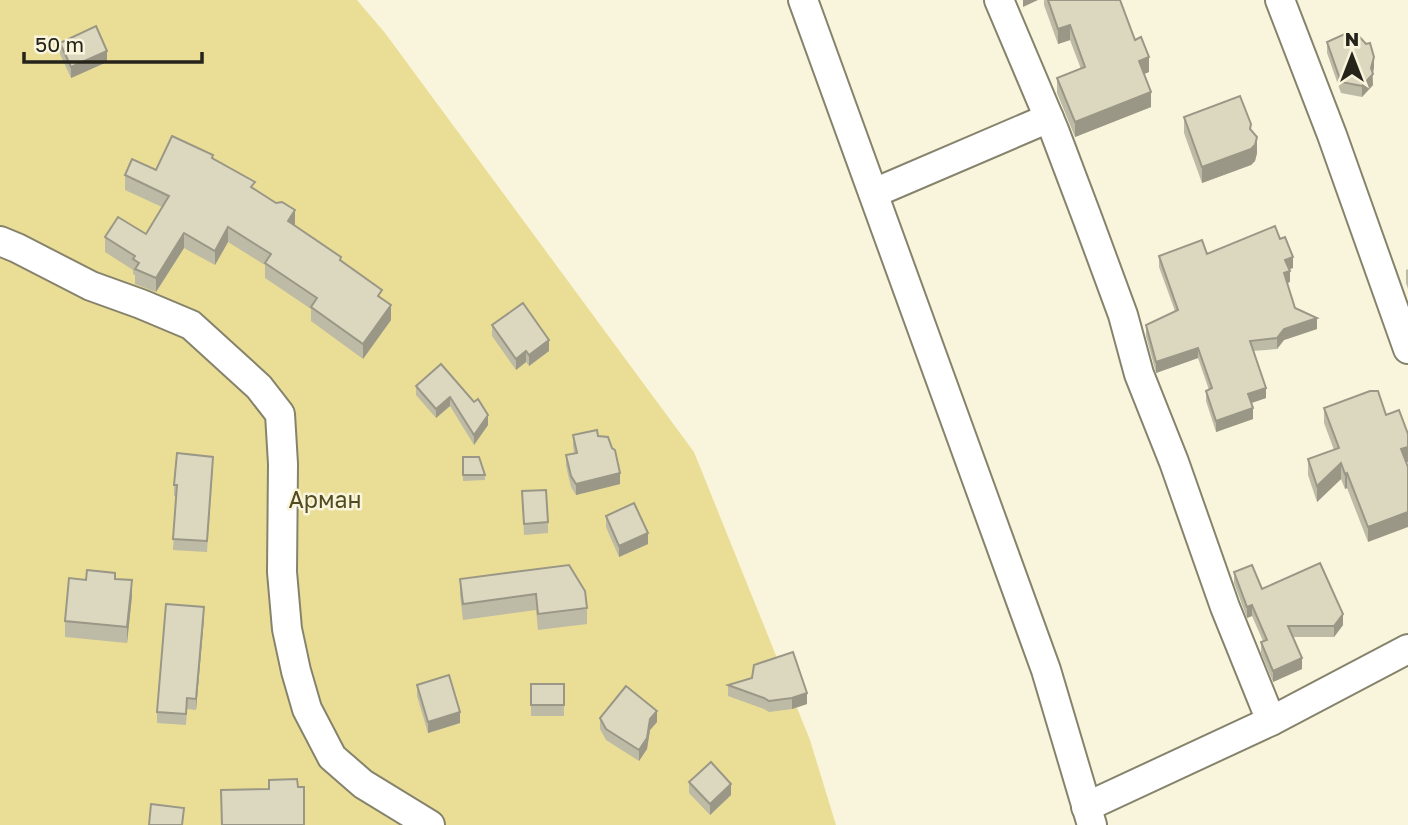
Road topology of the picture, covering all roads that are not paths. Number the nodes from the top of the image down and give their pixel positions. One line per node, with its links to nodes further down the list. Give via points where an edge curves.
1 (803, 0): 5 (street)
2 (999, 0): 4 (street)
3 (1280, 0): 7 (street)
4 (1049, 118): 5 (street); 9 (street, via 1124,315 1139,374)
5 (874, 193): 10 (street, via 1046,670)
6 (0, 241): 11 (street, via 90,286 191,326 260,387 280,414 282,572 288,629 307,709 332,757 363,784)
7 (1408, 349)
8 (1408, 649): 9 (street)
9 (1271, 721): 10 (street)
10 (1089, 816)
11 (430, 825)

